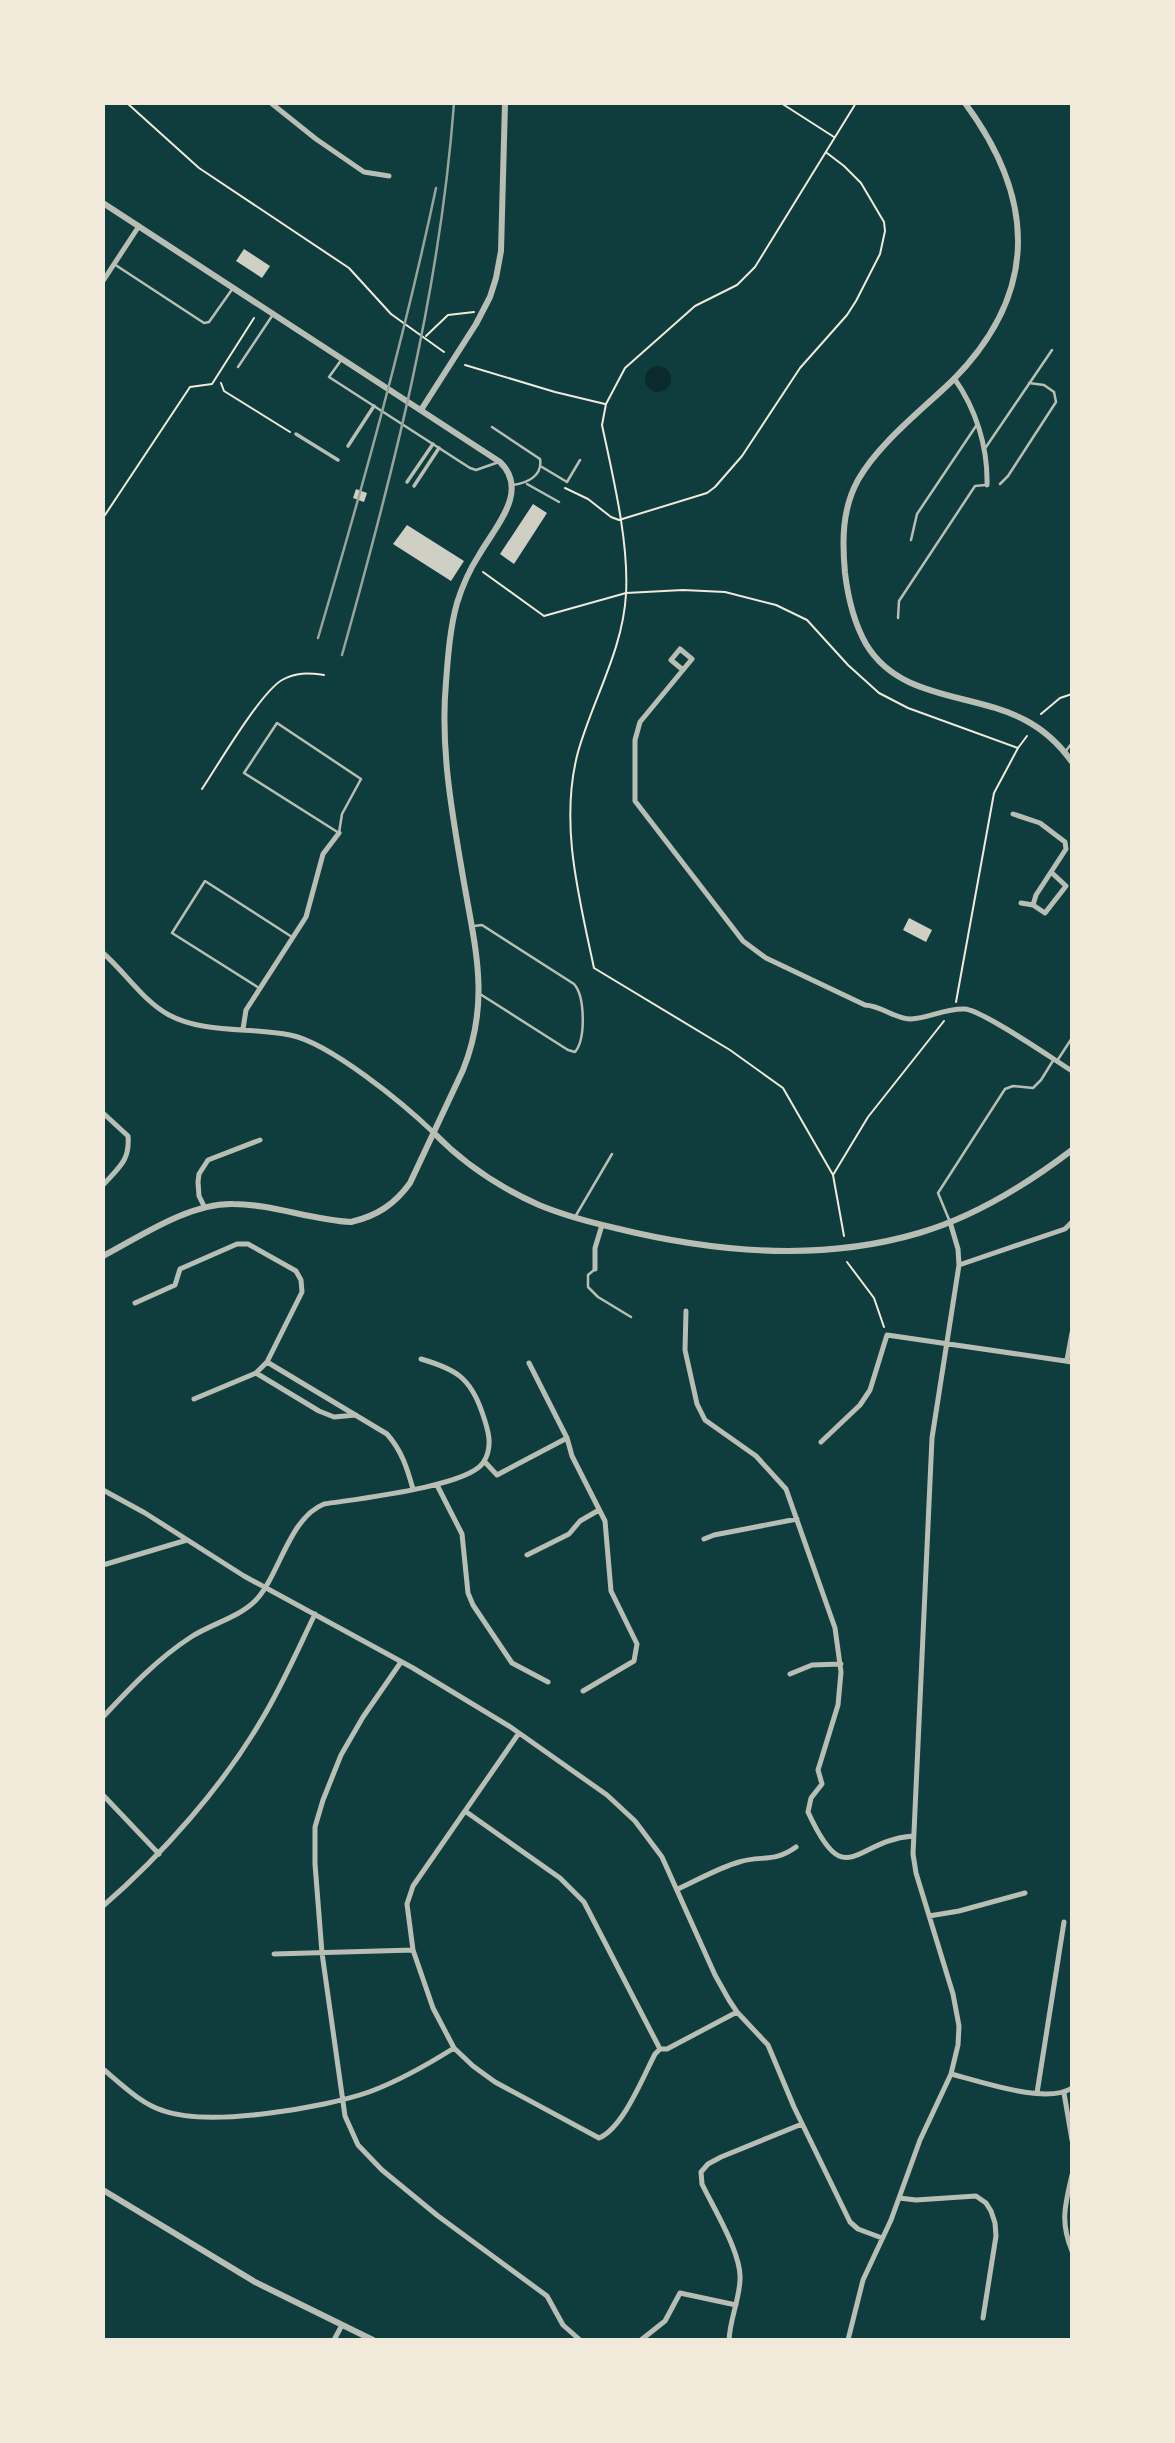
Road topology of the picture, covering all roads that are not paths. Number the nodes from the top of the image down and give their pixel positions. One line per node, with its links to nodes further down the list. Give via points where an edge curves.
1 (271, 103): 4 (street, via 364,172)
2 (505, 103): 17 (street, via 501,251 496,278 482,312)
3 (965, 103): 14 (street, via 987,135 1010,186 1018,247 1003,312 981,349)
4 (389, 176)
5 (103, 203): 6 (street)
6 (139, 226): 7 (street); 9 (street)
7 (114, 264): 8 (street); 9 (lane, via 204,323)
8 (103, 281)
9 (234, 287): 10 (street)
10 (274, 313): 12 (street); 13 (lane)
11 (1052, 350): 15 (lane)
12 (342, 359): 16 (lane, via 329,377); 17 (street)
13 (238, 367)
14 (954, 378): 18 (street); 40 (street, via 878,453 858,480 844,524 842,548 853,614 871,651 895,675 930,691 1024,719)
15 (1029, 383): 24 (lane); 31 (lane, via 1054,391 1056,402)
16 (374, 407): 21 (lane); 22 (street)
17 (421, 410): 27 (street)
18 (978, 424): 24 (street); 36 (lane, via 917,514)
19 (492, 427): 28 (lane, via 541,459)
20 (296, 435): 25 (street)
21 (432, 444): 23 (lane); 29 (street)
22 (348, 446)
23 (439, 448): 27 (lane, via 476,470); 34 (street)
24 (984, 450): 33 (street)
25 (338, 460)
26 (580, 460): 28 (lane, via 568,482)
27 (500, 462): 32 (street)
28 (542, 467): 30 (lane)
29 (407, 482)
30 (527, 484): 32 (lane); 35 (lane)
31 (1000, 484)
32 (513, 485): 48 (street, via 508,509 477,557 457,603 446,684 445,751)
33 (987, 485): 37 (lane, via 975,486 900,601)
34 (414, 486)
35 (559, 502)
36 (911, 540)
37 (898, 618)
38 (683, 670): 55 (street, via 640,722 635,740 635,801 744,941 776,963 900,1018 974,1011)
39 (1072, 743): 40 (lane)
40 (1065, 752): 41 (street)
41 (1072, 762)
42 (1013, 814): 44 (street, via 1040,823 1066,842)
43 (339, 834): 43 (lane, via 342,814 361,779 277,723 244,773); 49 (street, via 323,855 306,917)
44 (1051, 872): 45 (street); 47 (street)
45 (1069, 886): 47 (street, via 1045,913)
46 (1021, 904): 47 (street)
47 (1032, 905)
48 (471, 926): 52 (street); 52 (lane, via 482,925 579,989 583,1020 579,1047 575,1052 568,1050)
49 (292, 937): 51 (street); 51 (lane, via 205,881 177,925 172,933)
50 (103, 953): 53 (street, via 169,1015 192,1023)
51 (259, 989): 53 (street, via 246,1010)
52 (480, 994): 58 (street, via 470,1052)
53 (243, 1029): 58 (street, via 288,1034 316,1044)
54 (1072, 1038): 55 (lane)
55 (1055, 1060): 56 (street); 66 (lane, via 1033,1088 1005,1088 938,1192)
56 (1072, 1071)
57 (103, 1113): 62 (street, via 128,1136 129,1146 129,1155)
58 (434, 1133): 63 (street, via 400,1196 366,1218 334,1221 233,1203); 64 (street, via 500,1185)
59 (260, 1140): 63 (street, via 208,1160 198,1182)
60 (1072, 1150): 66 (street, via 1023,1184)
61 (612, 1154): 64 (lane)
62 (103, 1185)
63 (204, 1206): 68 (street)
64 (575, 1217): 67 (street)
65 (1072, 1222): 69 (street, via 1065,1229)
66 (950, 1223): 67 (street, via 890,1241 807,1250 709,1246); 69 (street)
67 (602, 1225): 70 (street)
68 (103, 1256)
69 (959, 1265): 75 (street)
70 (595, 1269): 73 (lane, via 587,1275 588,1287)
71 (135, 1303): 78 (street, via 175,1285 180,1269 237,1244 248,1244 296,1271 302,1280 302,1292)
72 (686, 1311): 90 (street, via 685,1350 696,1404 705,1420 776,1476)
73 (631, 1317)
74 (1072, 1333): 77 (street)
75 (947, 1342): 77 (street); 84 (street, via 887,1335 870,1391); 106 (street, via 932,1438)
76 (421, 1359): 85 (street, via 448,1367 464,1378 473,1392 489,1432)
77 (1069, 1361)
78 (267, 1362): 80 (street); 82 (street)
79 (529, 1363): 83 (street)
80 (256, 1373): 81 (street); 82 (street, via 319,1411 334,1417)
81 (194, 1399)
82 (357, 1415): 87 (street, via 398,1446)
83 (567, 1437): 85 (street, via 497,1475); 89 (street)
84 (821, 1442)
85 (484, 1461): 86 (street, via 477,1470)
86 (437, 1485): 87 (street); 100 (street, via 462,1534 467,1593 473,1605 512,1663)
87 (413, 1489): 95 (street, via 316,1508 302,1522)
88 (103, 1490): 92 (street)
89 (599, 1510): 93 (street, via 569,1534); 101 (street, via 605,1521 611,1591 637,1644 634,1661)
90 (797, 1519): 91 (street); 98 (street, via 835,1628)
91 (704, 1539)
92 (187, 1540): 94 (street); 95 (street)
93 (527, 1555)
94 (103, 1565)
95 (264, 1587): 96 (street); 102 (street, via 246,1608 168,1654)
96 (315, 1614): 97 (street); 108 (street, via 255,1731)
97 (401, 1662): 103 (street); 115 (street, via 351,1737 319,1812 314,1849)
98 (841, 1664): 99 (street, via 812,1665); 106 (street, via 838,1705 818,1770 822,1784 811,1798 808,1812 831,1852 839,1857 852,1857 902,1836)
99 (790, 1674)
100 (548, 1682)
101 (583, 1691)
102 (103, 1717)
103 (519, 1733): 105 (street); 109 (street, via 615,1801 657,1849)
104 (103, 1795): 108 (street)
105 (465, 1811): 114 (street, via 411,1889 407,1910); 119 (street, via 560,1878 584,1902)
106 (913, 1836): 112 (street, via 912,1854)
107 (796, 1847): 109 (street, via 783,1856 732,1864)
108 (159, 1854): 111 (street)
109 (678, 1889): 117 (street, via 715,1975)
110 (1025, 1893): 112 (street)
111 (103, 1906)
112 (929, 1916): 121 (street, via 958,2017)
113 (1064, 1922): 123 (street)
114 (413, 1950): 115 (street); 118 (street, via 433,2008)
115 (322, 1953): 116 (street); 125 (street)
116 (274, 1954)
117 (737, 2012): 119 (street); 126 (street, via 768,2045)
118 (454, 2048): 119 (street, via 495,2082 599,2138 622,2116); 125 (street, via 394,2081)
119 (660, 2049)
120 (103, 2069): 125 (street, via 155,2108 184,2115 241,2116)
121 (951, 2074): 123 (street); 130 (street)
122 (1072, 2088): 124 (street)
123 (1037, 2093): 124 (street)
124 (1064, 2093): 127 (street)
125 (342, 2099): 138 (street, via 351,2134 370,2159 547,2296 563,2325)
126 (802, 2124): 131 (street, via 850,2222); 133 (street, via 702,2168 702,2184 739,2262)
127 (1072, 2140)
128 (1072, 2175): 132 (street, via 1063,2219)
129 (103, 2190): 135 (street, via 255,2282)
130 (899, 2198): 131 (street); 134 (street, via 976,2196 986,2203 996,2231)
131 (883, 2238): 141 (street, via 863,2280)
132 (1072, 2251)
133 (736, 2305): 139 (street, via 680,2293 664,2321); 140 (street)
134 (983, 2318)
135 (342, 2325): 136 (street); 137 (street)
136 (334, 2340)
137 (373, 2340)
138 (580, 2340)
139 (641, 2340)
140 (729, 2340)
141 (848, 2340)

